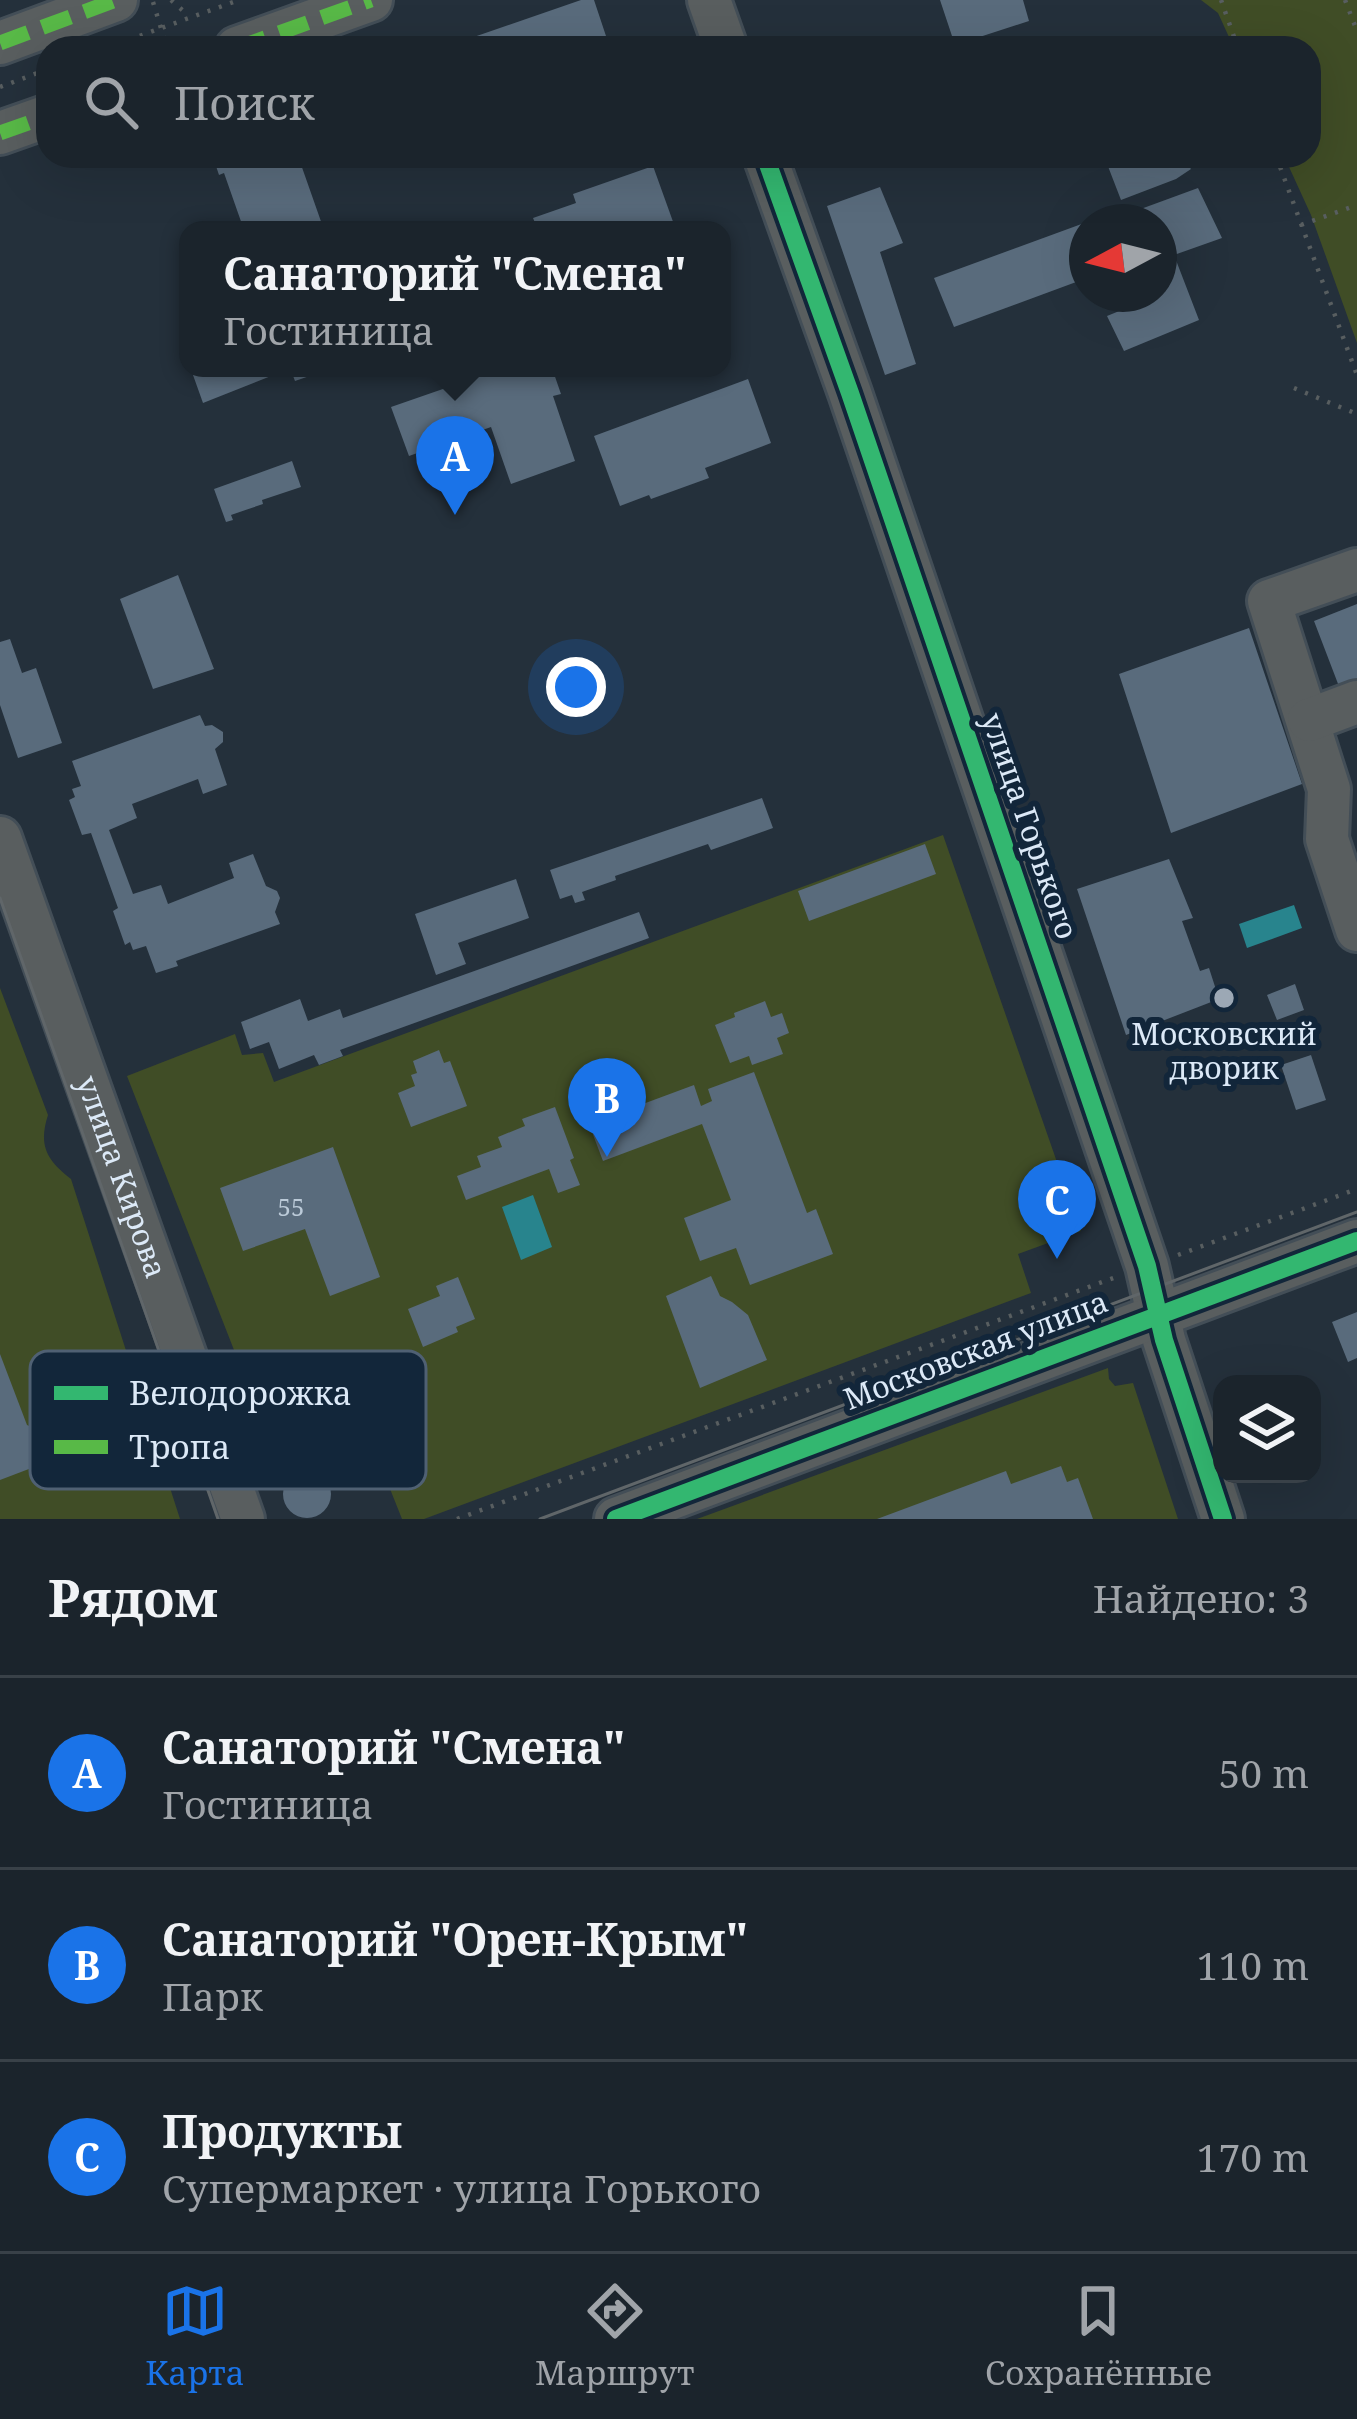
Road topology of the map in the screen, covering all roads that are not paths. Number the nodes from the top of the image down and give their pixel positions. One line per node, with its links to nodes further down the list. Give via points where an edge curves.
1 (116, 0): 6 (street)
2 (371, 0): 4 (street)
3 (709, 0): 5 (street)
4 (270, 36)
5 (722, 36)
6 (0, 43)
7 (36, 120): 8 (street)
8 (0, 133)
9 (769, 168): 16 (street, улица Горького)
10 (1357, 570): 12 (street, via 1269,601)
11 (1357, 702): 12 (street)
12 (1309, 720): 14 (street, via 1329,789 1327,838)
13 (0, 838): 17 (street, улица Кирова)
14 (1357, 930)
15 (1357, 1241): 16 (street, Московская улица)
16 (1157, 1315): 20 (street, Московская улица); 21 (street, улица Горького)
17 (183, 1351)
18 (232, 1489): 19 (street, улица Кирова)
19 (243, 1519)
20 (616, 1519)
21 (1223, 1519)

